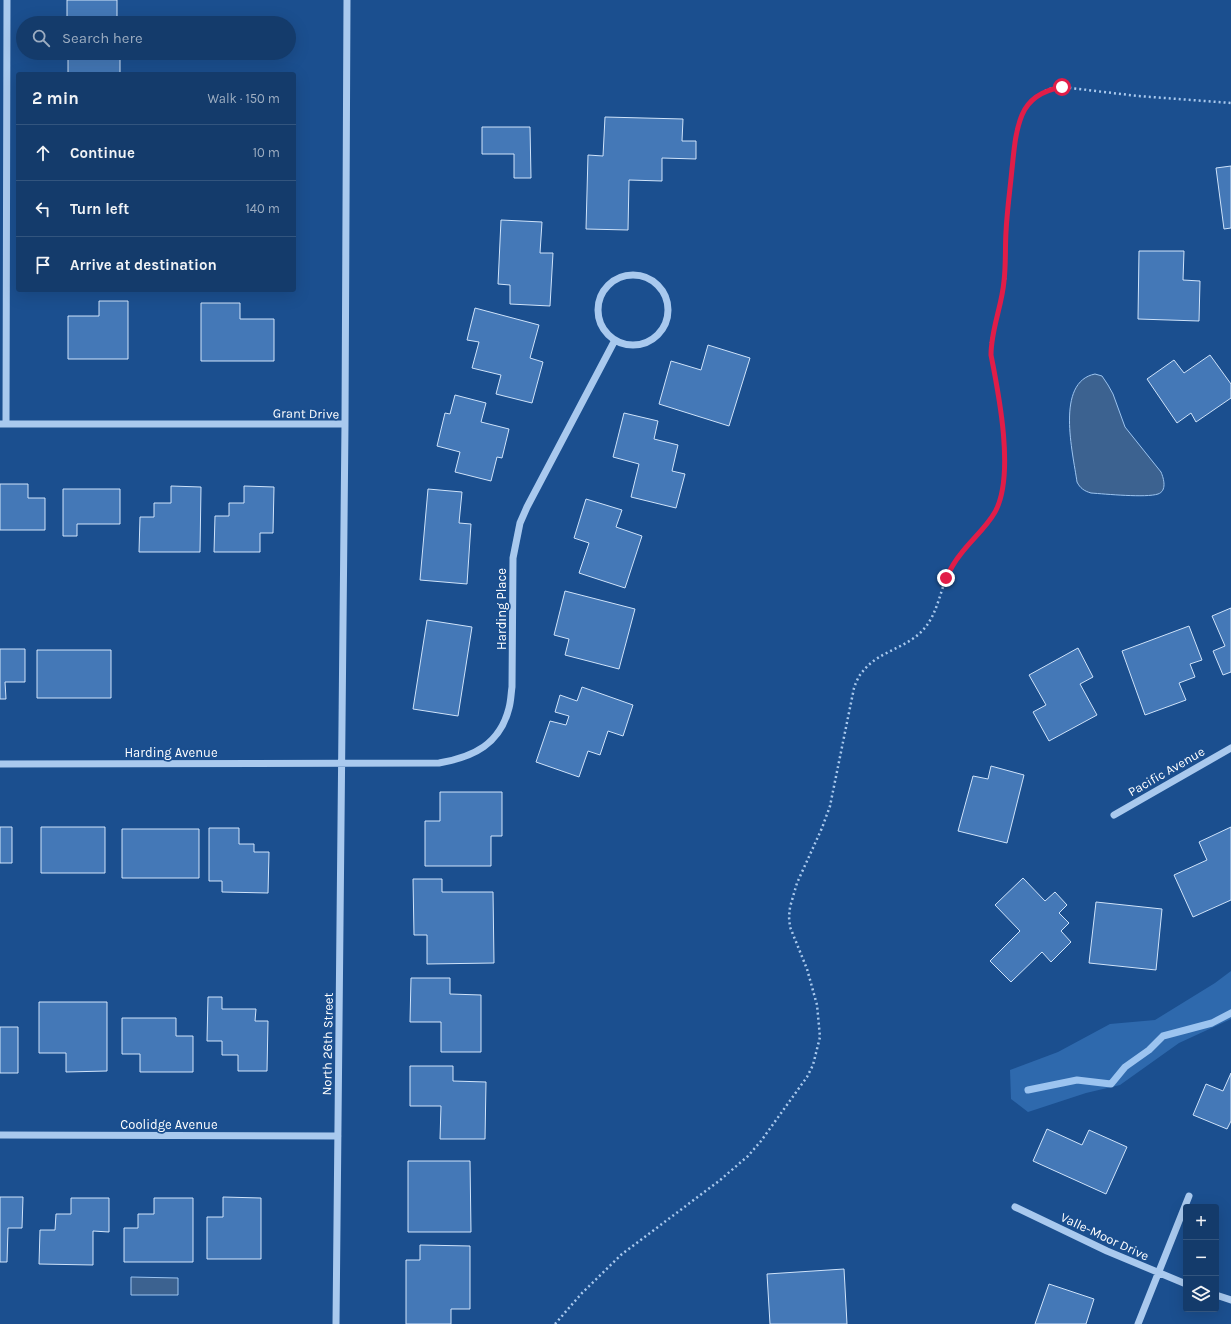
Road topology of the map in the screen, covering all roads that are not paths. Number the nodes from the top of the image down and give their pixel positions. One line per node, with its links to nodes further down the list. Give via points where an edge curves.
1 (6, 0): 4 (street)
2 (347, 0): 5 (street)
3 (615, 340): 3 (street, via 601,324 598,312 599,300 604,289 613,280 624,276 648,278 658,285 665,295 668,306 664,327 647,342 626,344); 8 (street, Harding Place, via 520,523 513,558 512,686 510,707 502,726 491,742 474,754 456,760 439,763)
4 (3, 424): 5 (street, Grant Drive)
5 (345, 424): 8 (street, Grant Drive)
6 (1231, 748): 9 (street, Pacific Avenue)
7 (0, 764): 8 (street, Harding Avenue)
8 (341, 764): 11 (street, North 26th Street)
9 (1114, 815)
10 (0, 1135): 11 (street, Coolidge Avenue)
11 (338, 1136): 18 (street, North 26th Street)
12 (1188, 1196): 14 (street)
13 (1015, 1207): 14 (street, Valle-Moor Drive)
14 (1158, 1273): 15 (street, Valle-Moor Drive); 19 (street)
15 (1183, 1283)
16 (1219, 1296): 17 (street)
17 (1231, 1300)
18 (336, 1324)
19 (1138, 1324)

